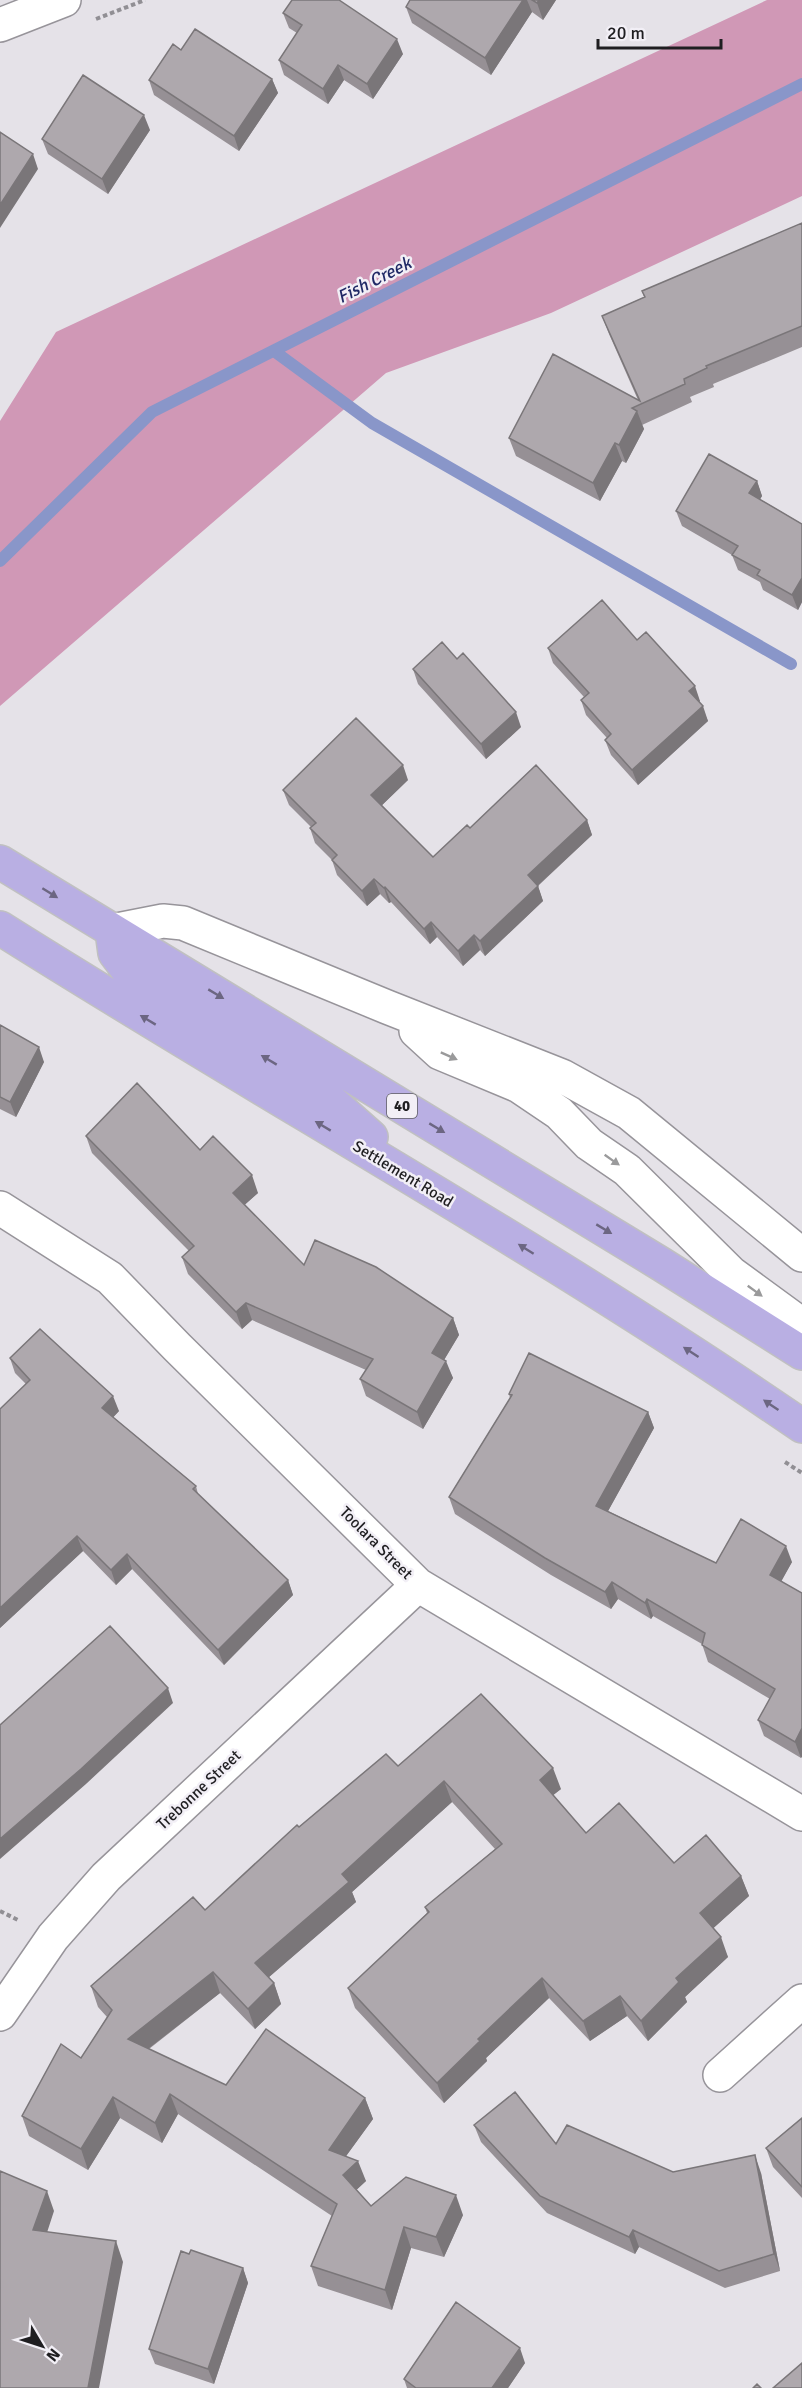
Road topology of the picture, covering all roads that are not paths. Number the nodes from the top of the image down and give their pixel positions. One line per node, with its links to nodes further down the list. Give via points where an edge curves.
1 (64, 0): 2 (street)
2 (0, 26)
3 (0, 862): 5 (main road, 40, one-way to 5)
4 (0, 928): 7 (main road, Settlement Road, one-way to 4)
5 (112, 931): 6 (street, via 163,921 183,923); 7 (main road, one-way to 5, via 372,1138 317,1089 133,977 115,953); 11 (main road, 40, one-way to 11)
6 (387, 1007): 9 (street, via 562,1076 629,1113); 10 (street, one-way to 10, via 440,1053 519,1086 559,1113 589,1144 627,1170 731,1273)
7 (409, 1178): 12 (main road, Settlement Road, one-way to 7, via 629,1312)
8 (0, 1208): 13 (street, Toolara Street, via 110,1278)
9 (802, 1255)
10 (802, 1325)
11 (802, 1353)
12 (802, 1426)
13 (418, 1584): 14 (street, Toolara Street); 16 (street, Trebonne Street, via 106,1877 52,1937)
14 (802, 1814)
15 (802, 2001): 17 (street)
16 (0, 2014)
17 (720, 2075)

